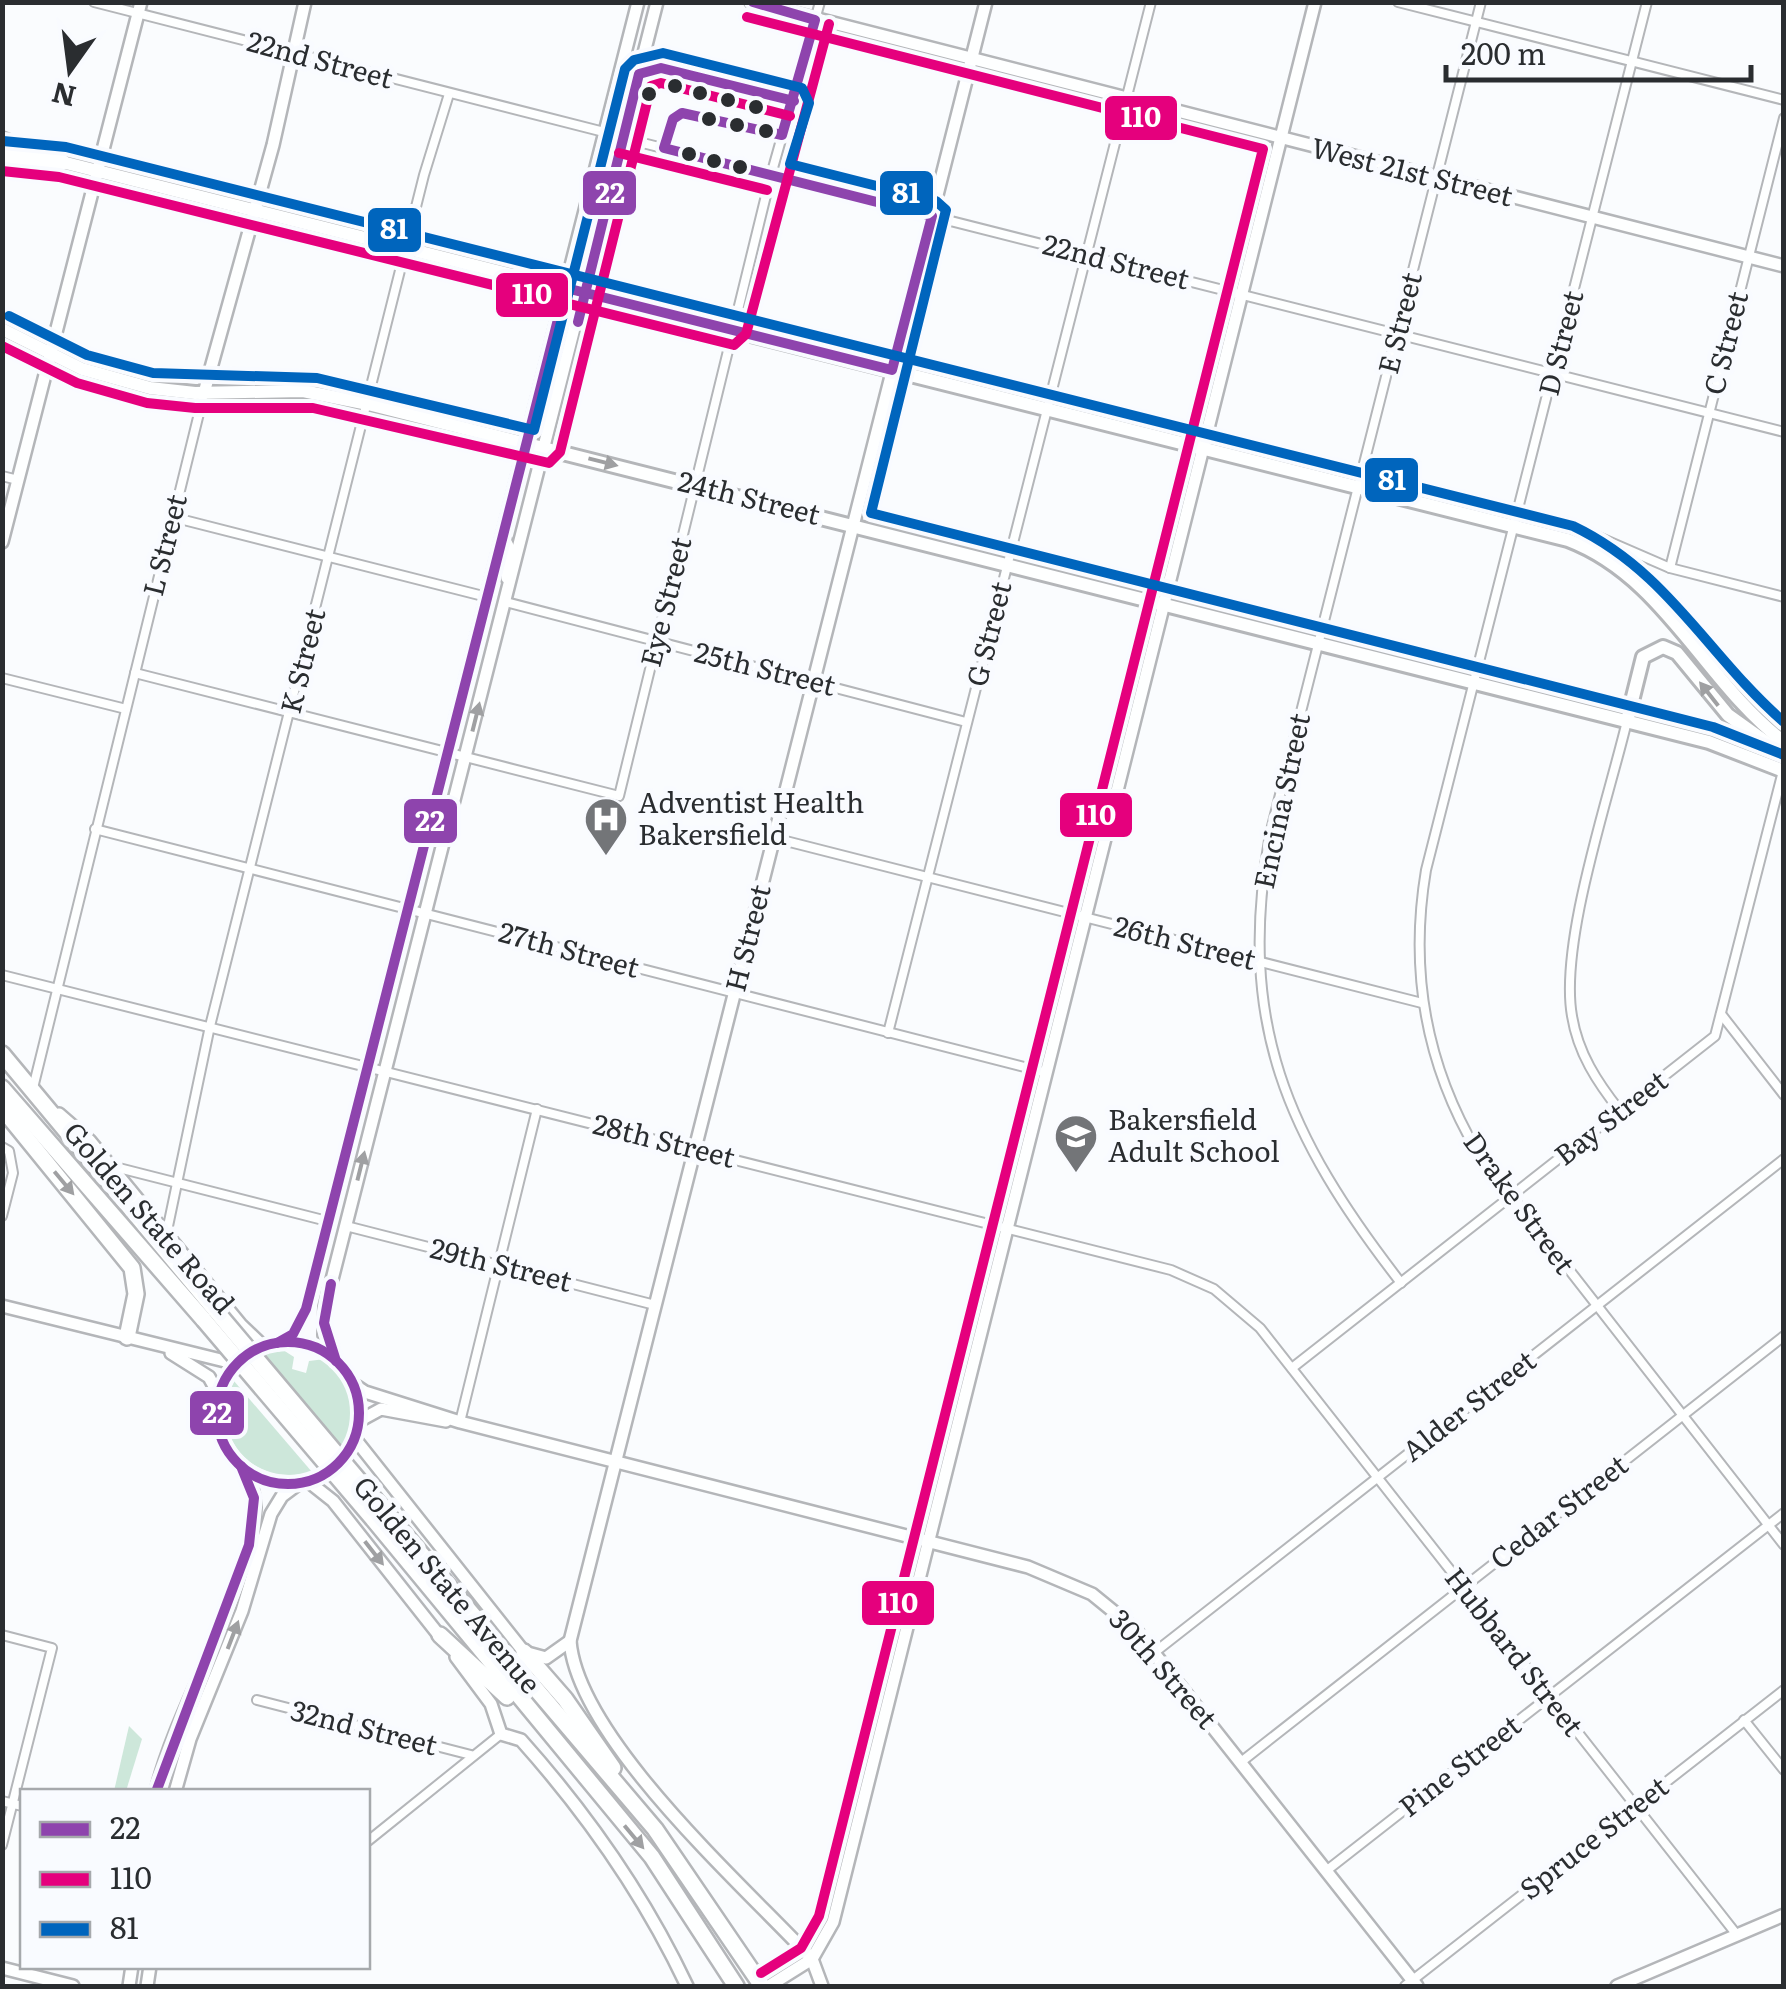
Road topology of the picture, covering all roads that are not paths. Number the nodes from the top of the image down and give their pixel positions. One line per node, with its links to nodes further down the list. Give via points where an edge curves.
1 (94, 2): 13 (street, 22nd Street)
2 (305, 2): 16 (main road, L Street)
3 (638, 2): 23 (main road)
4 (657, 2): 25 (main road)
5 (751, 2): 14 (main road, West 21st Street)
6 (820, 2): 14 (street, Eye Street)
7 (986, 2): 17 (main road, H Street)
8 (1152, 2): 20 (street, G Street)
9 (1316, 2): 26 (main road)
10 (1398, 2): 15 (street)
11 (1481, 2): 15 (street, E Street)
12 (1647, 2): 18 (street, D Street)
13 (139, 8): 16 (street, 22nd Street); 29 (main road)
14 (815, 20): 17 (main road, West 21st Street); 30 (street, Eye Street)
15 (1476, 22): 18 (street); 31 (street, E Street)
16 (295, 53): 19 (street, 22nd Street); 32 (main road, L Street)
17 (971, 60): 20 (main road, West 21st Street); 33 (main road, H Street)
18 (1632, 62): 21 (street); 34 (street, D Street)
19 (449, 94): 23 (street, 22nd Street); 35 (street, K Street)
20 (1125, 99): 26 (main road, West 21st Street); 36 (street, G Street)
21 (1784, 100)
22 (1784, 118): 37 (street, C Street)
23 (604, 132): 39 (main road)
24 (2, 138): 28 (main road)
25 (623, 138): 30 (street, 22nd Street); 40 (main road)
26 (1281, 138): 31 (main road, West 21st Street); 41 (main road)
27 (2, 156): 28 (highway)
28 (62, 162): 29 (main road)
29 (97, 170): 32 (main road); 45 (main road)
30 (771, 175): 33 (street, 22nd Street); 43 (street, Eye Street)
31 (1437, 178): 34 (main road, West 21st Street); 44 (street, E Street)
32 (251, 209): 35 (main road); 48 (main road, L Street)
33 (932, 216): 36 (street, 22nd Street); 46 (main road, H Street)
34 (1592, 218): 37 (main road, West 21st Street); 47 (street, D Street)
35 (406, 248): 39 (main road); 49 (street, K Street)
36 (1086, 254): 41 (street, 22nd Street); 50 (street, G Street)
37 (1748, 257): 38 (main road, West 21st Street); 51 (street, C Street)
38 (1784, 266)
39 (566, 288): 40 (main road); 53 (main road)
40 (585, 293): 43 (main road); 54 (main road)
41 (1241, 294): 44 (street, 22nd Street); 55 (main road)
42 (2, 330): 45 (main road, 24th Street)
43 (732, 330): 46 (main road); 58 (street, Eye Street)
44 (1397, 334): 47 (street, 22nd Street); 59 (street, E Street)
45 (50, 356): 48 (main road, 24th Street, via 127,383); 57 (main road)
46 (892, 370): 50 (main road); 61 (main road, H Street)
47 (1553, 373): 51 (street, 22nd Street); 62 (street, D Street)
48 (204, 393): 49 (main road, 24th Street, via 303,392); 60 (street, L Street)
49 (368, 404): 53 (main road, 24th Street); 66 (street, K Street)
50 (1046, 408): 55 (main road); 67 (street, G Street)
51 (1709, 413): 52 (street, 22nd Street); 68 (street, C Street)
52 (1784, 432)
53 (527, 443): 54 (main road, 24th Street); 64 (main road)
54 (546, 448): 58 (main road, 24th Street, one-way to 58); 72 (main road)
55 (1202, 448): 59 (main road); 71 (main road)
56 (2, 476): 57 (street)
57 (18, 480): 65 (main road)
58 (695, 485): 61 (main road, 24th Street); 73 (street, Eye Street)
59 (1358, 487): 62 (main road); 74 (street, E Street)
60 (172, 517): 66 (street); 75 (street, L Street)
61 (853, 524): 67 (main road, 24th Street); 77 (main road, H Street)
62 (1514, 526): 78 (street, D Street); 83 (main road, via 1580,545 1631,575 1728,691)
63 (1580, 528): 68 (street)
64 (503, 536): 69 (main road); 72 (main road)
65 (2, 542)
66 (330, 557): 69 (street); 80 (street, K Street)
67 (1007, 562): 71 (main road, 24th Street); 82 (street, G Street)
68 (1670, 568): 70 (street)
69 (487, 597): 84 (main road)
70 (1784, 598)
71 (1164, 601): 74 (main road, 24th Street); 94 (main road)
72 (506, 602): 73 (street, 25th Street); 86 (main road, one-way to 72)
73 (656, 642): 77 (street, 25th Street); 86 (street, Eye Street, via 620,796)
74 (1318, 644): 78 (main road, 24th Street); 95 (street, Encina Street, via 1270,834)
75 (135, 673): 79 (street, L Street); 80 (street)
76 (2, 678): 79 (street)
77 (814, 680): 82 (street, 25th Street); 89 (main road, H Street)
78 (1473, 683): 81 (main road, 24th Street); 99 (street, Drake Street, via 1421,902)
79 (126, 709): 88 (street, L Street)
80 (290, 712): 84 (street); 90 (street, K Street)
81 (1627, 721): 85 (main road, one-way to 81, via 1739,726 1677,653 1663,647 1643,657); 87 (main road, 24th Street, via 1738,750); 112 (street, via 1569,973 1583,1053)
82 (966, 722): 91 (street, G Street)
83 (1784, 742)
84 (447, 753): 86 (street); 92 (main road)
85 (1784, 755)
86 (466, 757): 93 (main road)
87 (1783, 771): 100 (street, Bay Street)
88 (95, 829): 90 (street, 27th Street); 97 (street, L Street)
89 (774, 838): 91 (street, 26th Street); 98 (main road, H Street)
90 (250, 869): 92 (street, 27th Street); 101 (street, K Street)
91 (926, 877): 94 (street, 26th Street); 102 (street, G Street)
92 (407, 908): 93 (street, 27th Street); 104 (main road)
93 (426, 913): 98 (street, 27th Street); 105 (main road)
94 (1083, 917): 95 (street, 26th Street); 106 (main road)
95 (1260, 962): 99 (street, 26th Street); 125 (street, Encina Street, via 1270,1036 1301,1132 1332,1190)
96 (2, 975): 97 (street, 28th Street)
97 (55, 986): 101 (street, 28th Street); 108 (street, L Street)
98 (734, 994): 102 (street, 27th Street); 114 (main road, H Street)
99 (1422, 1002): 118 (street, Drake Street, via 1453,1107)
100 (1721, 1014): 109 (street); 112 (street, Bay Street, via 1715,1036)
101 (210, 1026): 104 (street, 28th Street); 117 (street, K Street)
102 (888, 1033): 106 (street, 27th Street)
103 (2, 1054): 108 (highway, Golden State Avenue)
104 (367, 1066): 105 (street, 28th Street); 120 (main road)
105 (386, 1070): 111 (street, 28th Street); 121 (main road, one-way to 105)
106 (1044, 1072): 122 (main road)
107 (2, 1088): 129 (highway, Golden State Avenue)
108 (32, 1090): 116 (main road, Golden State Road); 129 (highway, Golden State Avenue)
109 (1784, 1094)
110 (2, 1108): 131 (highway, one-way to 131, via 132,1268 136,1294)
111 (537, 1109): 114 (street, 28th Street); 124 (street)
112 (1620, 1111): 118 (street, Bay Street)
113 (6, 1149): 119 (street, via 14,1172)
114 (695, 1149): 122 (street, 28th Street); 126 (main road, H Street)
115 (1784, 1159): 128 (street, Alder Street)
116 (111, 1166): 117 (street); 123 (main road, Golden State Road)
117 (175, 1183): 120 (street); 123 (street, K Street)
118 (1511, 1197): 125 (street, Bay Street); 128 (street, Drake Street)
119 (2, 1216)
120 (327, 1221): 132 (main road, via 302,1320 293,1334)
121 (346, 1226): 124 (street, 29th Street); 134 (main road, via 322,1322)
122 (1004, 1228): 136 (street, 28th Street, via 1194,1278 1247,1314); 150 (main road)
123 (167, 1230): 132 (main road, Golden State Road, via 241,1325)
124 (497, 1264): 126 (street, 29th Street); 141 (street)
125 (1401, 1282): 136 (street, Bay Street)
126 (655, 1304): 143 (main road, H Street)
127 (2, 1306): 131 (main road)
128 (1596, 1306): 139 (street, Drake Street); 145 (street, Alder Street)
129 (210, 1315): 147 (highway, Golden State Avenue, bridge)
130 (1784, 1336): 139 (street, Cedar Street)
131 (127, 1337): 133 (main road)
132 (271, 1345): 134 (main road, via 314,1348); 135 (main road)
133 (158, 1346): 135 (main road); 138 (main road, via 201,1370)
134 (336, 1361): 137 (main road)
135 (237, 1364): 138 (main road)
136 (1292, 1368): 145 (street, Hubbard Street)
137 (353, 1384): 140 (main road); 141 (main road, 30th Street)
138 (220, 1396): 144 (main road, via 221,1437)
139 (1682, 1416): 149 (street, Drake Street); 152 (street, Cedar Street)
140 (359, 1421): 141 (main road, 30th Street, via 380,1409); 142 (main road)
141 (460, 1422): 143 (main road, 30th Street)
142 (355, 1439): 146 (main road, via 332,1470); 156 (main road)
143 (616, 1461): 150 (main road, 30th Street); 155 (main road, H Street)
144 (241, 1466): 146 (main road, via 268,1481); 168 (main road, via 254,1496 249,1537)
145 (1378, 1478): 152 (street, Hubbard Street); 157 (street, Alder Street)
146 (303, 1483): 154 (main road, one-way to 154, via 334,1501); 169 (main road, one-way to 146, via 272,1514 282,1496)
147 (377, 1513): 164 (highway, Golden State Avenue); 173 (highway, Golden State Avenue)
148 (1784, 1513): 149 (street, Pine Street)
149 (1768, 1525): 151 (street, Drake Street); 159 (street, Pine Street)
150 (928, 1540): 157 (main road, 30th Street, via 1079,1587 1120,1614); 179 (main road, via 833,1922)
151 (1784, 1545)
152 (1464, 1587): 159 (street, Hubbard Street); 165 (street, Cedar Street)
153 (2, 1636): 167 (street, via 52,1648)
154 (440, 1636): 162 (main road, via 491,1704); 164 (highway)
155 (570, 1641): 156 (main road, via 546,1658); 179 (main road, via 576,1679 620,1750)
156 (524, 1652): 173 (highway)
157 (1155, 1652): 165 (main road, 30th Street)
158 (1784, 1690): 161 (street, Spruce Street)
159 (1549, 1696): 172 (street, Hubbard Street); 176 (street, Pine Street)
160 (257, 1700): 163 (street, 32nd Street)
161 (1744, 1720): 166 (street); 172 (street, Spruce Street)
162 (501, 1734): 163 (street); 183 (main road, via 521,1740 584,1814 630,1880)
163 (471, 1755): 174 (street)
164 (572, 1762): 184 (highway, Golden State Avenue, one-way to 184, via 652,1858)
165 (1240, 1762): 176 (main road, 30th Street)
166 (1784, 1770)
167 (21, 1789)
168 (157, 1789)
169 (176, 1789)
170 (2, 1800): 171 (street)
171 (18, 1805): 175 (street)
172 (1635, 1806): 178 (street, Hubbard Street); 181 (street, Spruce Street)
173 (655, 1829): 185 (highway, Golden State Avenue)
174 (370, 1839)
175 (2, 1845)
176 (1326, 1871): 181 (main road, 30th Street)
177 (1784, 1916): 178 (main road)
178 (1736, 1936): 187 (main road)
179 (812, 1959): 185 (main road); 186 (main road)
180 (2, 1968): 182 (main road)
181 (1411, 1985)
182 (73, 1986)
183 (687, 1986)
184 (736, 1986)
185 (766, 1986)
186 (822, 1986)
187 (1616, 1986)

